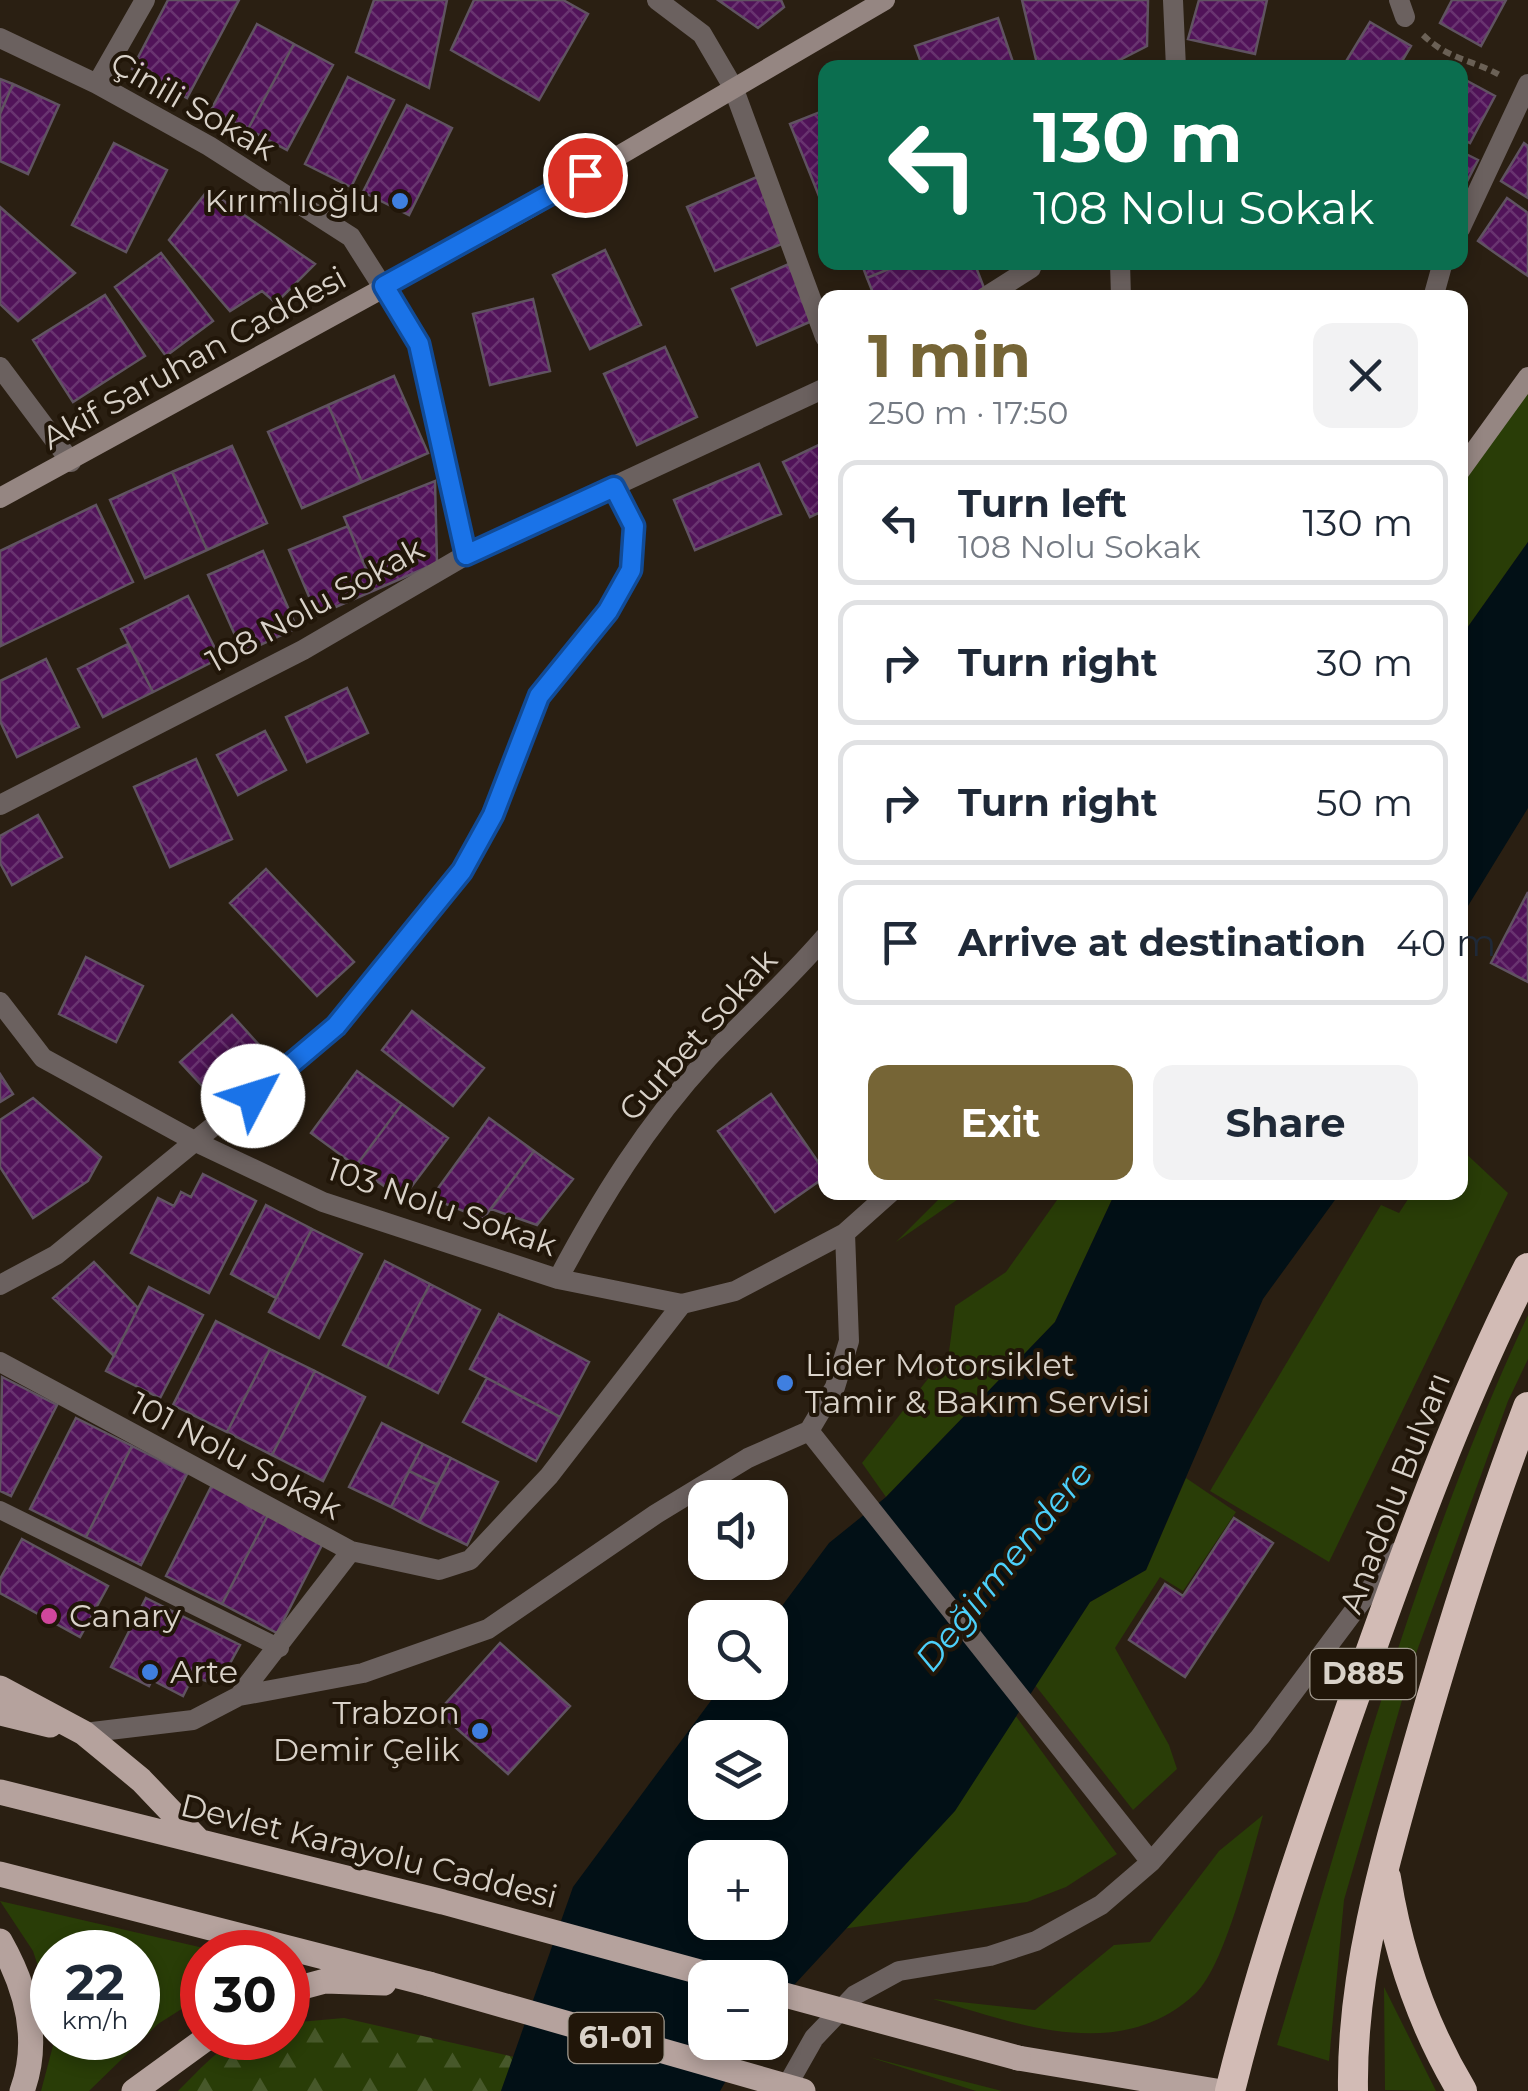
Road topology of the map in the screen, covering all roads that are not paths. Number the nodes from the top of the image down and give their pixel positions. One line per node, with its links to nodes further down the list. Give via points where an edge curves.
1 (145, 0): 7 (street)
2 (657, 0): 8 (street, via 702,34)
3 (884, 0): 8 (street, Akif Saruhan Caddesi)
4 (1173, 0): 6 (street)
5 (0, 38): 7 (street, Çinili Sokak)
6 (1176, 60)
7 (97, 84): 12 (street, Çinili Sokak, via 351,236)
8 (733, 87): 12 (street, Akif Saruhan Caddesi); 14 (street)
9 (1526, 88): 10 (street)
10 (1468, 211)
11 (1028, 270): 13 (street)
12 (384, 286): 19 (street, Akif Saruhan Caddesi); 22 (street, Çinili Sokak, via 419,344)
13 (997, 290)
14 (818, 317)
15 (0, 366): 19 (street)
16 (1528, 377): 18 (street)
17 (818, 391): 20 (street, 108 Nolu Sokak)
18 (1468, 460)
19 (72, 462): 21 (street, Akif Saruhan Caddesi)
20 (614, 487): 22 (street, 108 Nolu Sokak); 26 (street, via 634,526 631,570 608,611 539,696 493,815 462,871 336,1026)
21 (0, 498)
22 (466, 555): 23 (street, 108 Nolu Sokak, via 303,650)
23 (0, 804)
24 (818, 945): 30 (street, Gurbet Sokak, via 650,1128 596,1207)
25 (0, 1002): 26 (street, 103 Nolu Sokak, via 43,1058)
26 (198, 1143): 30 (street, 103 Nolu Sokak, via 323,1202); 31 (street, via 56,1255)
27 (882, 1200): 28 (street, 103 Nolu Sokak)
28 (845, 1233): 32 (street, 103 Nolu Sokak, via 735,1292); 35 (street, via 849,1342)
29 (1528, 1268): 37 (highway, Anadolu Bulvarı / D885)
30 (558, 1279): 32 (street, 103 Nolu Sokak)
31 (0, 1285)
32 (682, 1304): 38 (street, via 549,1476 470,1560 440,1570)
33 (0, 1362): 38 (street, 101 Nolu Sokak)
34 (1528, 1408): 47 (highway, D885, via 1475,1548)
35 (809, 1431): 41 (street, via 748,1458 656,1514 488,1629 363,1672); 46 (street)
36 (0, 1510): 39 (lane)
37 (1413, 1533): 46 (street, via 1260,1737); 60 (highway, Anadolu Bulvarı / D885, via 1322,1789)
38 (352, 1551): 39 (street, 101 Nolu Sokak)
39 (280, 1648): 41 (street, 101 Nolu Sokak)
40 (0, 1688): 43 (main road)
41 (239, 1696): 43 (street, 101 Nolu Sokak, via 192,1720)
42 (0, 1713): 43 (main road)
43 (84, 1733): 45 (main road)
44 (0, 1792): 45 (main road, Devlet Karayolu Caddesi)
45 (200, 1842): 50 (main road, Devlet Karayolu Caddesi)
46 (1151, 1862): 57 (street, via 1101,1905 1036,1941 899,1971 855,1995 814,2038)
47 (1384, 1862): 61 (highway, D885, via 1369,1930); 62 (highway, via 1406,1968)
48 (0, 1874): 51 (main road, 61-01)
49 (0, 1941): 55 (main road, via 19,1974 31,2026)
50 (688, 1969)
51 (429, 1984): 52 (main road, 61-01); 58 (main road, 61-01, bridge)
52 (310, 1986)
53 (788, 1996): 59 (main road, bridge, via 1018,2058)
54 (180, 2058): 56 (main road)
55 (22, 2091)
56 (134, 2091)
57 (784, 2091)
58 (803, 2091)
59 (1216, 2091)
60 (1230, 2091)
61 (1352, 2091)
62 (1462, 2091)

